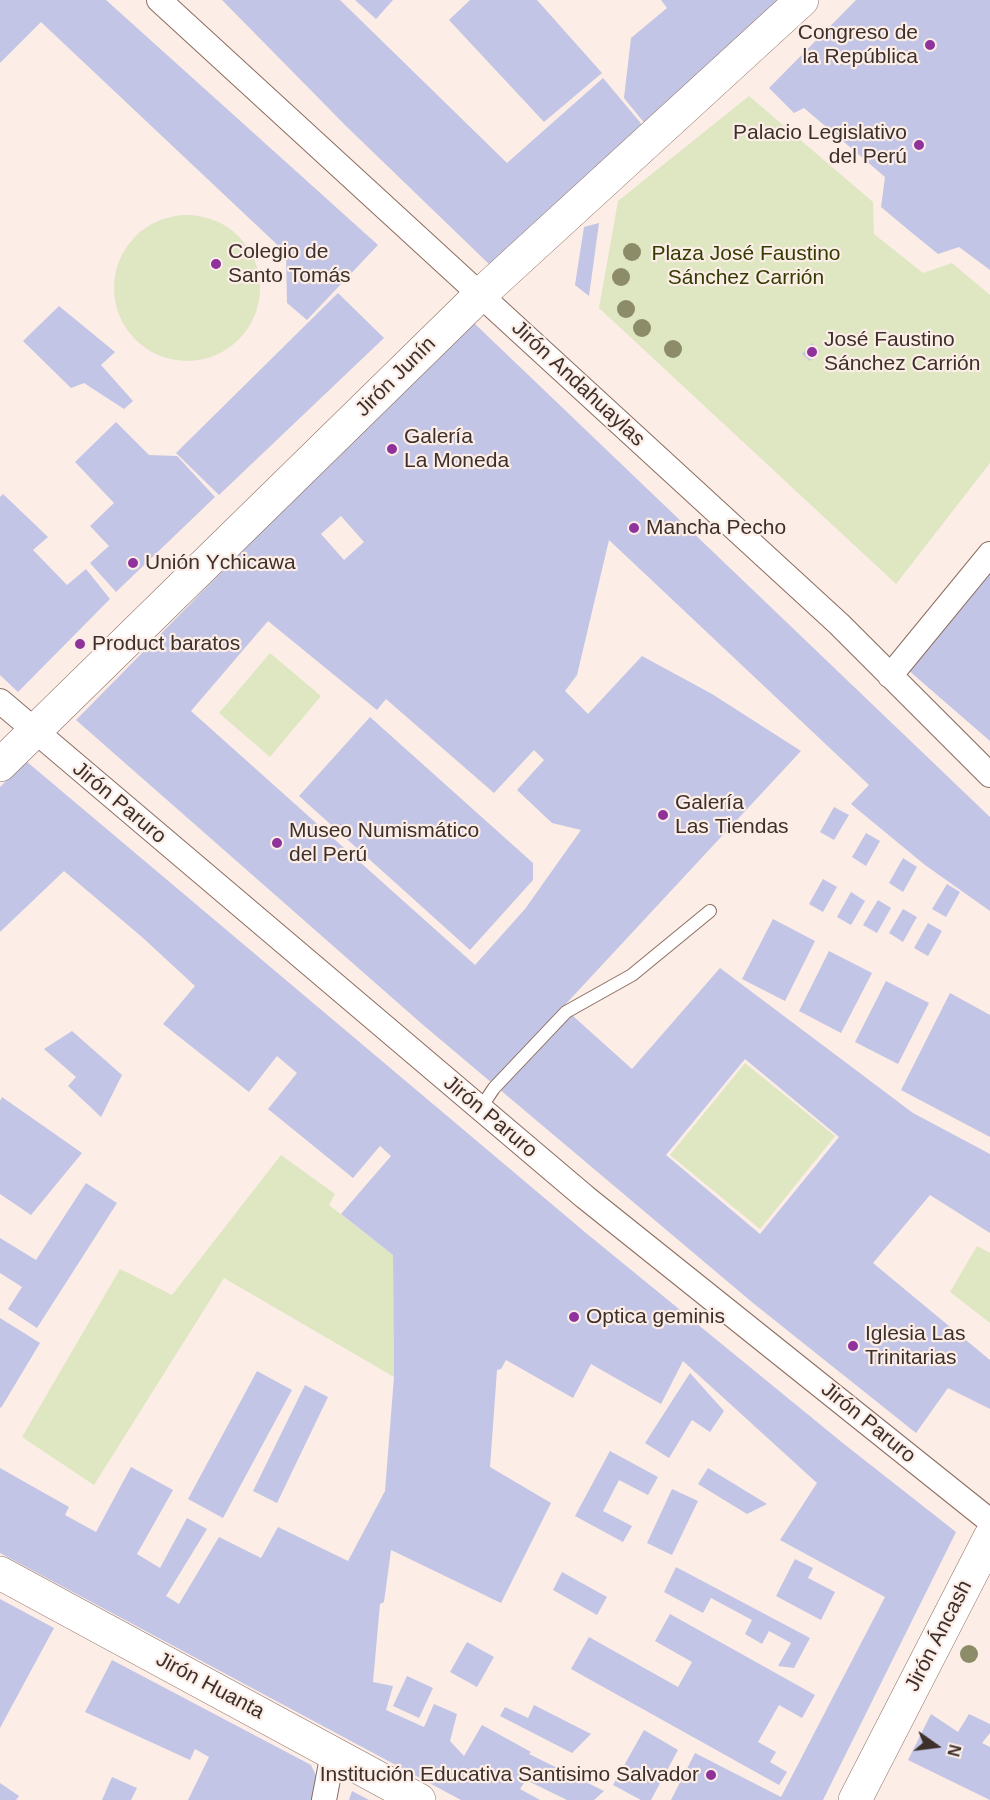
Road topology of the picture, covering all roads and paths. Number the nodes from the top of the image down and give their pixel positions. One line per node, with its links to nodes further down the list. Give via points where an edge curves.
1 (159, 0): 3 (street, Jirón Andahuaylas)
2 (802, 0): 3 (street, Jirón Junín)
3 (481, 294): 5 (street, Jirón Andahuaylas); 7 (street, Jirón Junín)
4 (990, 554): 5 (street)
5 (890, 676): 9 (street, Jirón Andahuaylas)
6 (0, 701): 7 (street, Jirón Paruro)
7 (36, 732): 8 (street, Jirón Junín); 11 (street, Jirón Paruro)
8 (0, 765)
9 (990, 775)
10 (710, 911): 11 (lane, via 632,975 566,1012)
11 (480, 1108): 12 (street, Jirón Paruro, via 585,1197)
12 (990, 1521)
13 (990, 1536): 18 (street, Jirón Áncash)
14 (0, 1573): 15 (street, Jirón Huanta)
15 (333, 1753): 16 (street); 17 (street, Jirón Huanta)
16 (324, 1800)
17 (419, 1800)
18 (855, 1800)

